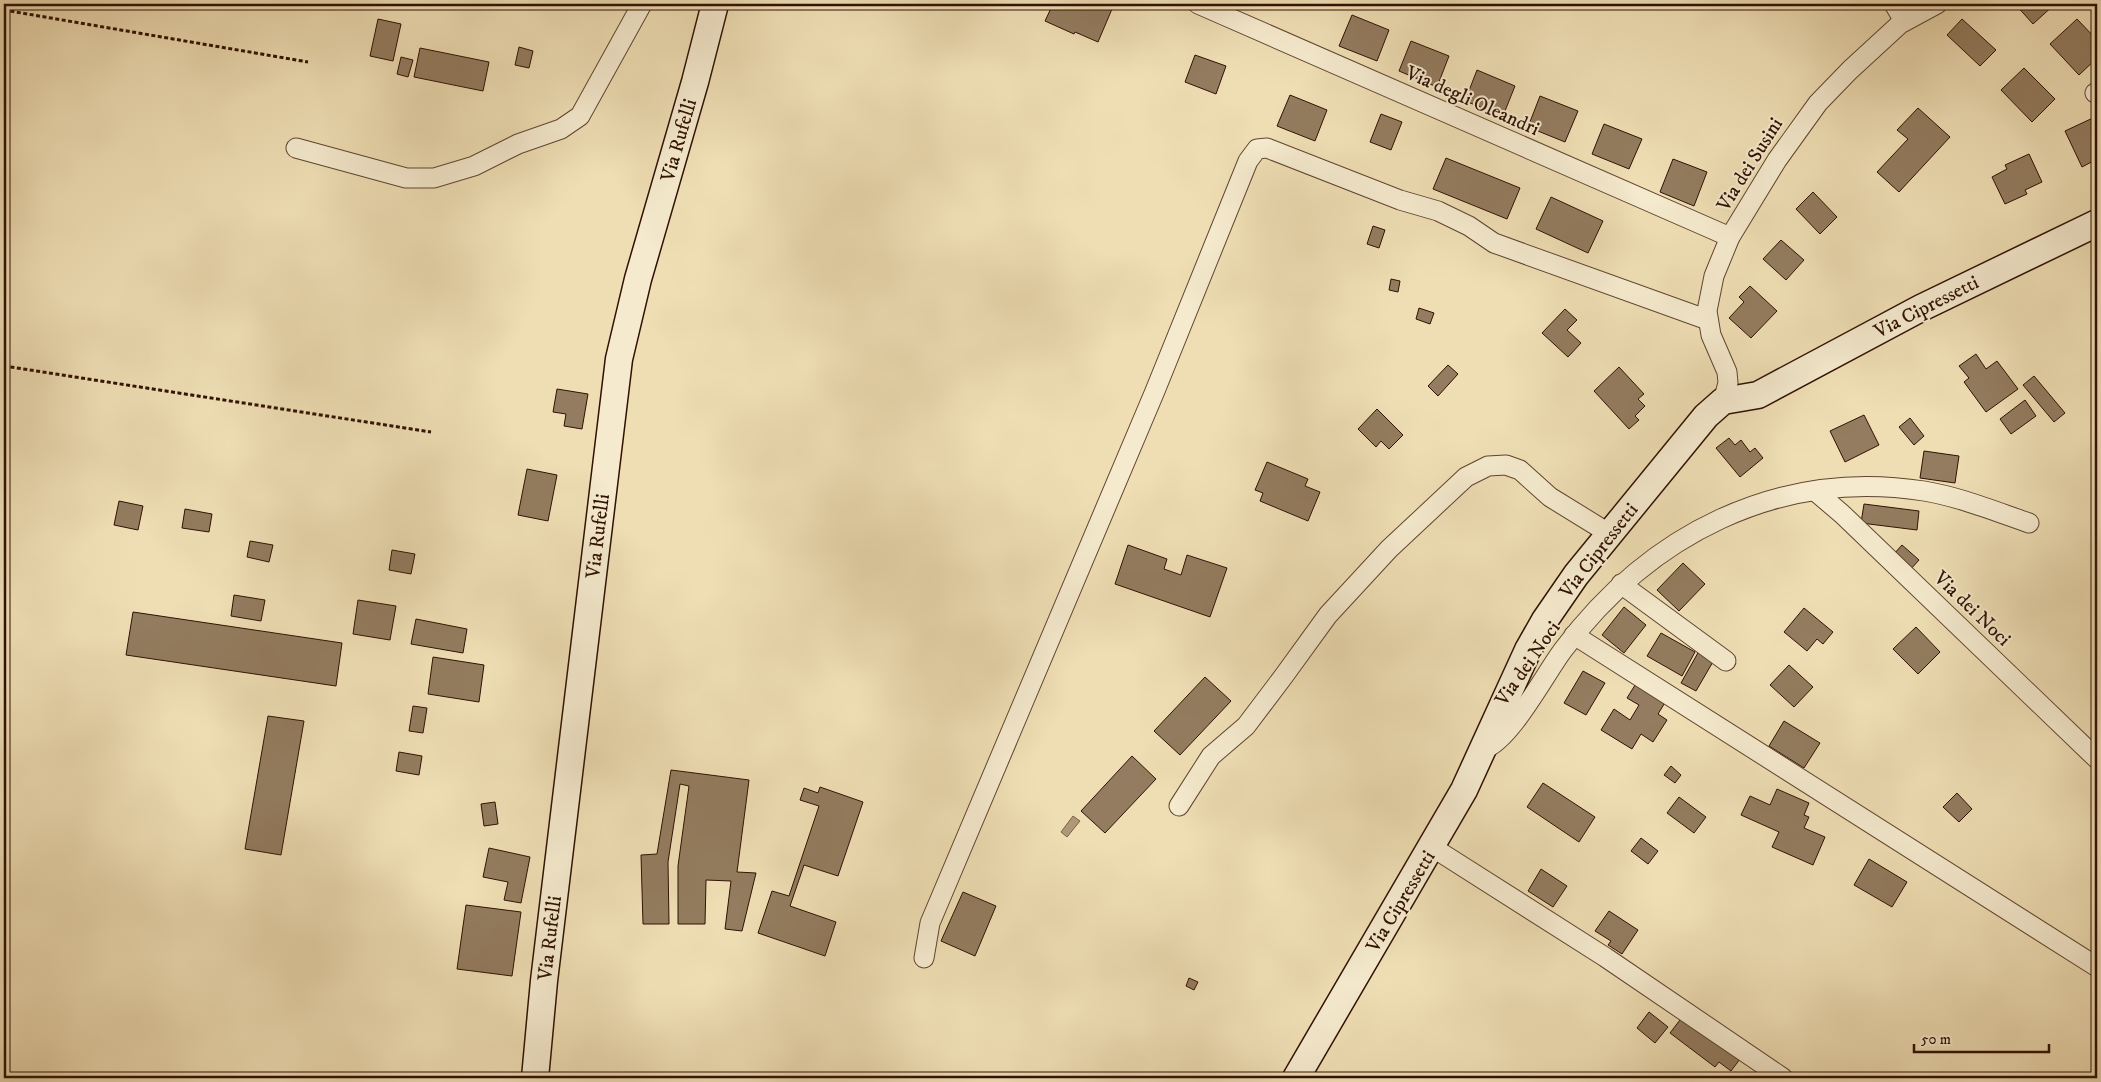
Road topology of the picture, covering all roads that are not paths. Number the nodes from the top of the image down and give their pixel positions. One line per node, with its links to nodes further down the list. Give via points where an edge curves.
1 (642, 4): 7 (street, via 580,116 561,129 518,144 474,166 434,178 406,178)
2 (715, 4): 24 (street, Via Rufelli, via 638,279 619,359)
3 (1198, 4): 9 (street, Via degli Oleandri)
4 (1894, 4): 6 (street)
5 (1936, 4): 6 (street, Via dei Susini)
6 (1904, 21): 9 (street, Via dei Susini, via 1844,75 1814,109 1781,154)
7 (296, 148)
8 (2097, 223): 11 (street, Via Cipressetti, via 1899,319 1758,395)
9 (1730, 237): 10 (street, Via dei Susini, via 1710,289)
10 (1708, 320): 11 (street, Via dei Susini, via 1726,372 1728,383); 22 (street, via 1494,243 1470,226 1438,211 1400,200 1267,148 1257,148 1248,161 1155,391 930,923)
11 (1724, 401): 14 (street, Via Cipressetti, via 1706,416)
12 (1815, 491): 13 (street, Via dei Noci, via 1863,487 1926,492 1970,502); 15 (street, Via dei Noci, via 1761,503 1715,521 1680,540); 19 (street, Via dei Noci)
13 (2029, 523)
14 (1610, 534): 18 (street, Via Cipressetti, via 1571,582 1536,635); 20 (street, via 1550,497 1520,470 1506,465 1488,466 1466,476 1389,549 1328,615 1246,726 1211,756)
15 (1621, 584): 16 (street, Via dei Noci); 17 (street)
16 (1574, 635): 18 (street, Via dei Noci, via 1506,733 1494,745); 23 (street)
17 (1726, 661)
18 (1484, 749): 21 (street, Via Cipressetti)
19 (2097, 758)
20 (1179, 806)
21 (1432, 847): 25 (street, Via Cipressetti); 26 (street, via 1605,957)
22 (924, 958)
23 (2097, 967)
24 (535, 1078)
25 (1296, 1078)
26 (1783, 1078)

